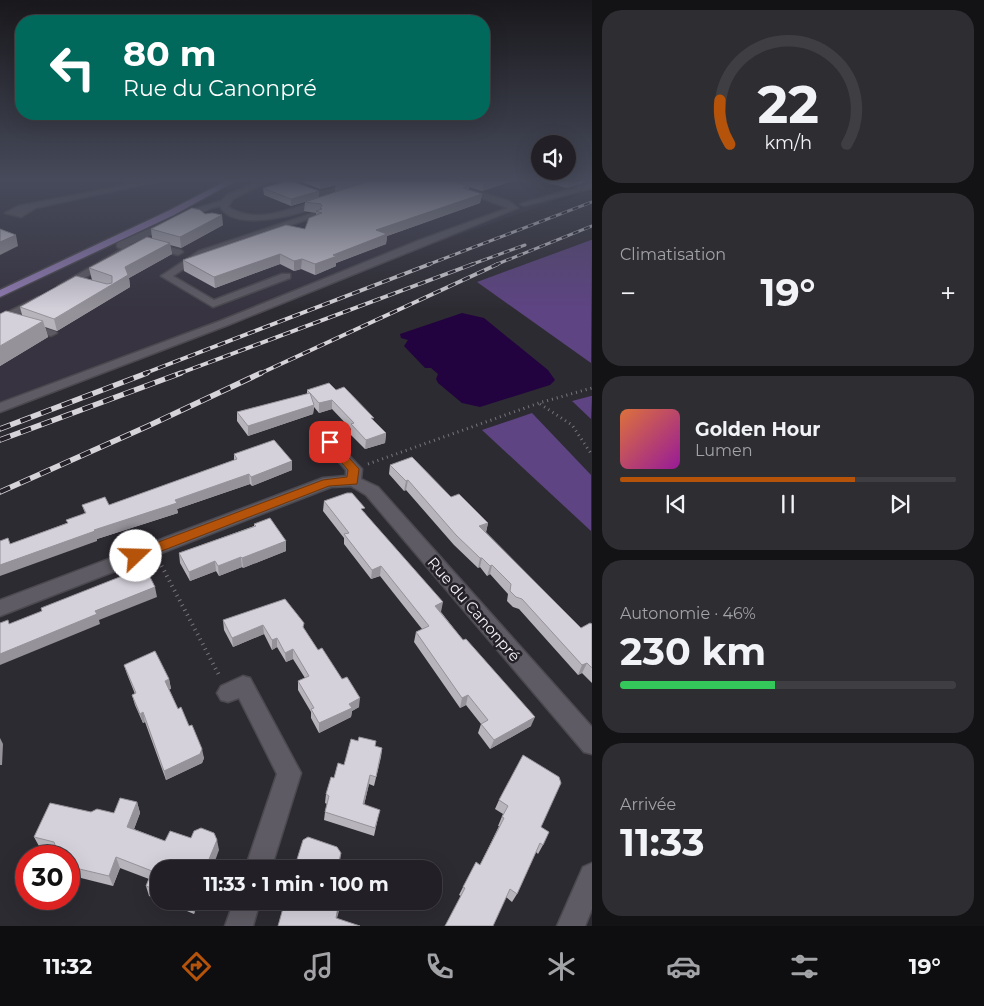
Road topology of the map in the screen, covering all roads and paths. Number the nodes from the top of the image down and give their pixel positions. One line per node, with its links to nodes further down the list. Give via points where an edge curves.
1 (124, 224): 10 (main road)
2 (146, 224): 12 (main road)
3 (167, 224): 6 (street)
4 (290, 224): 8 (street, via 202,253 166,276 213,304)
5 (471, 224): 17 (street)
6 (135, 240): 7 (street); 9 (street, via 120,245 130,248)
7 (178, 252)
8 (286, 276)
9 (73, 280): 11 (street); 13 (street)
10 (0, 284)
11 (92, 285)
12 (0, 294)
13 (2, 320): 14 (street)
14 (51, 333)
15 (592, 388): 16 (path)
16 (540, 403): 19 (path, via 572,425); 20 (path)
17 (0, 408)
18 (330, 442): 20 (street, Rue du Canonpré)
19 (592, 455)
20 (353, 475): 21 (street); 24 (street, Rue du Canonpré, via 372,491)
21 (153, 549): 22 (street); 23 (path)
22 (0, 608)
23 (228, 692): 25 (street, via 244,686 289,773)
24 (592, 744)
25 (261, 860)
26 (592, 876): 29 (street)
27 (244, 910): 28 (street)
28 (239, 926)
29 (571, 926)

